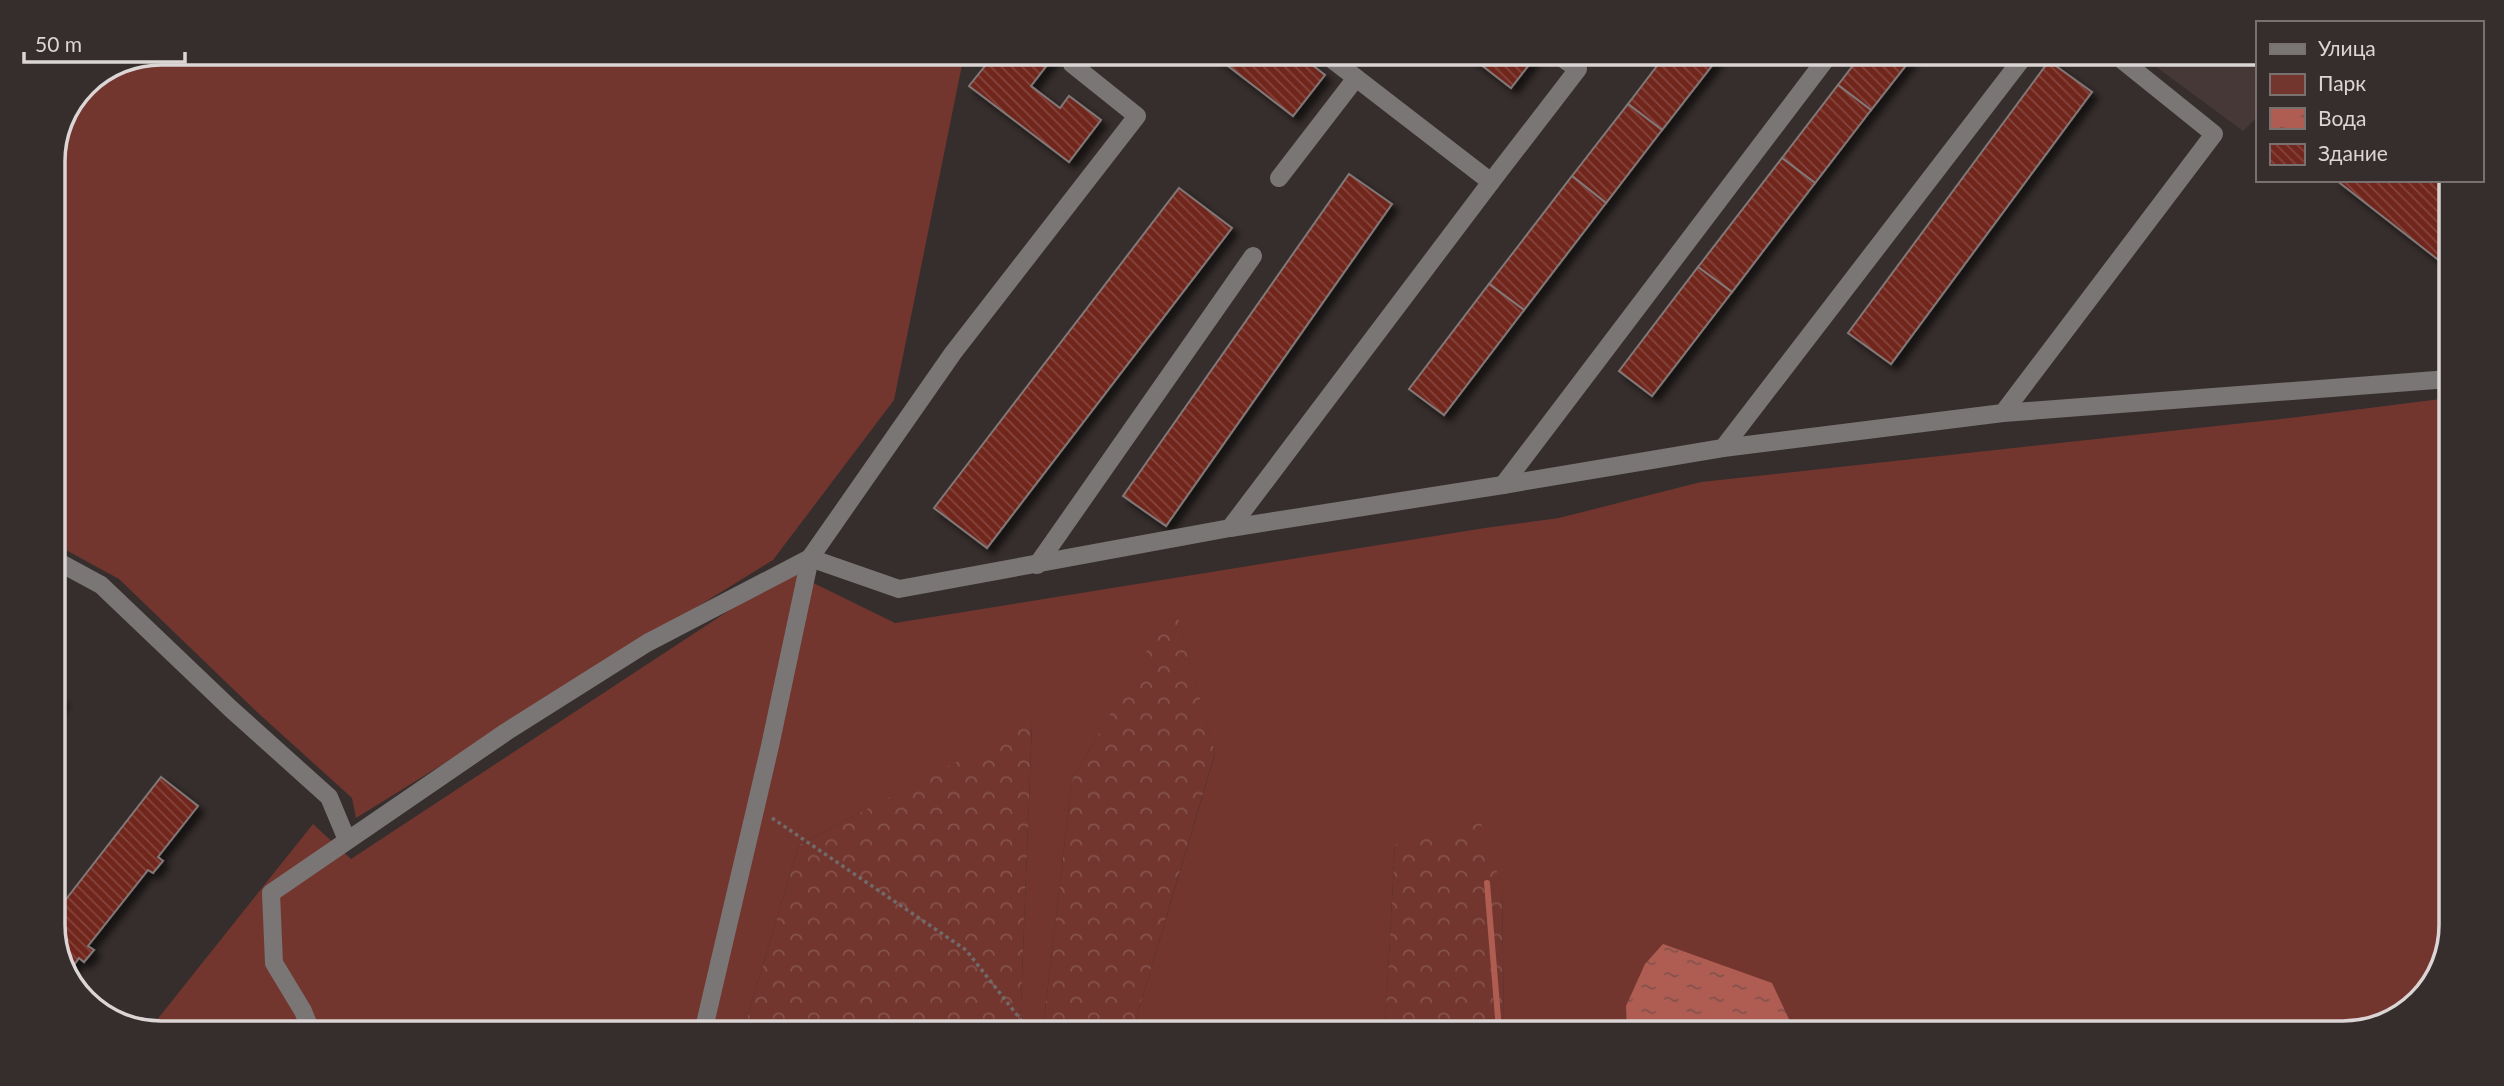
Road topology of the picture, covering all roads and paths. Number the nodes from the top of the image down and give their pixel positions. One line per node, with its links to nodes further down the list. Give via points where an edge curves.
1 (1073, 65): 16 (lane, via 1138,116 953,354)
2 (1339, 65): 7 (lane)
3 (1581, 65): 9 (lane)
4 (1821, 65): 14 (lane)
5 (2017, 65): 13 (lane)
6 (2128, 65): 12 (lane, via 2214,134)
7 (1356, 78): 8 (lane); 9 (lane)
8 (1279, 177)
9 (1491, 182): 15 (lane)
10 (1253, 256): 17 (lane)
11 (2439, 380): 12 (lane)
12 (2003, 413): 13 (lane)
13 (1723, 448): 14 (lane)
14 (1503, 485): 15 (lane)
15 (1230, 528): 17 (lane)
16 (810, 558): 17 (lane, via 899,589); 19 (lane); 20 (lane, via 648,643)
17 (1037, 565)
18 (65, 566): 20 (lane, via 101,585 329,797)
19 (756, 807): 22 (lane); 23 (path, via 967,950)
20 (347, 840): 21 (lane, via 271,893 274,963)
21 (307, 1021)
22 (706, 1021)
23 (1022, 1021)

